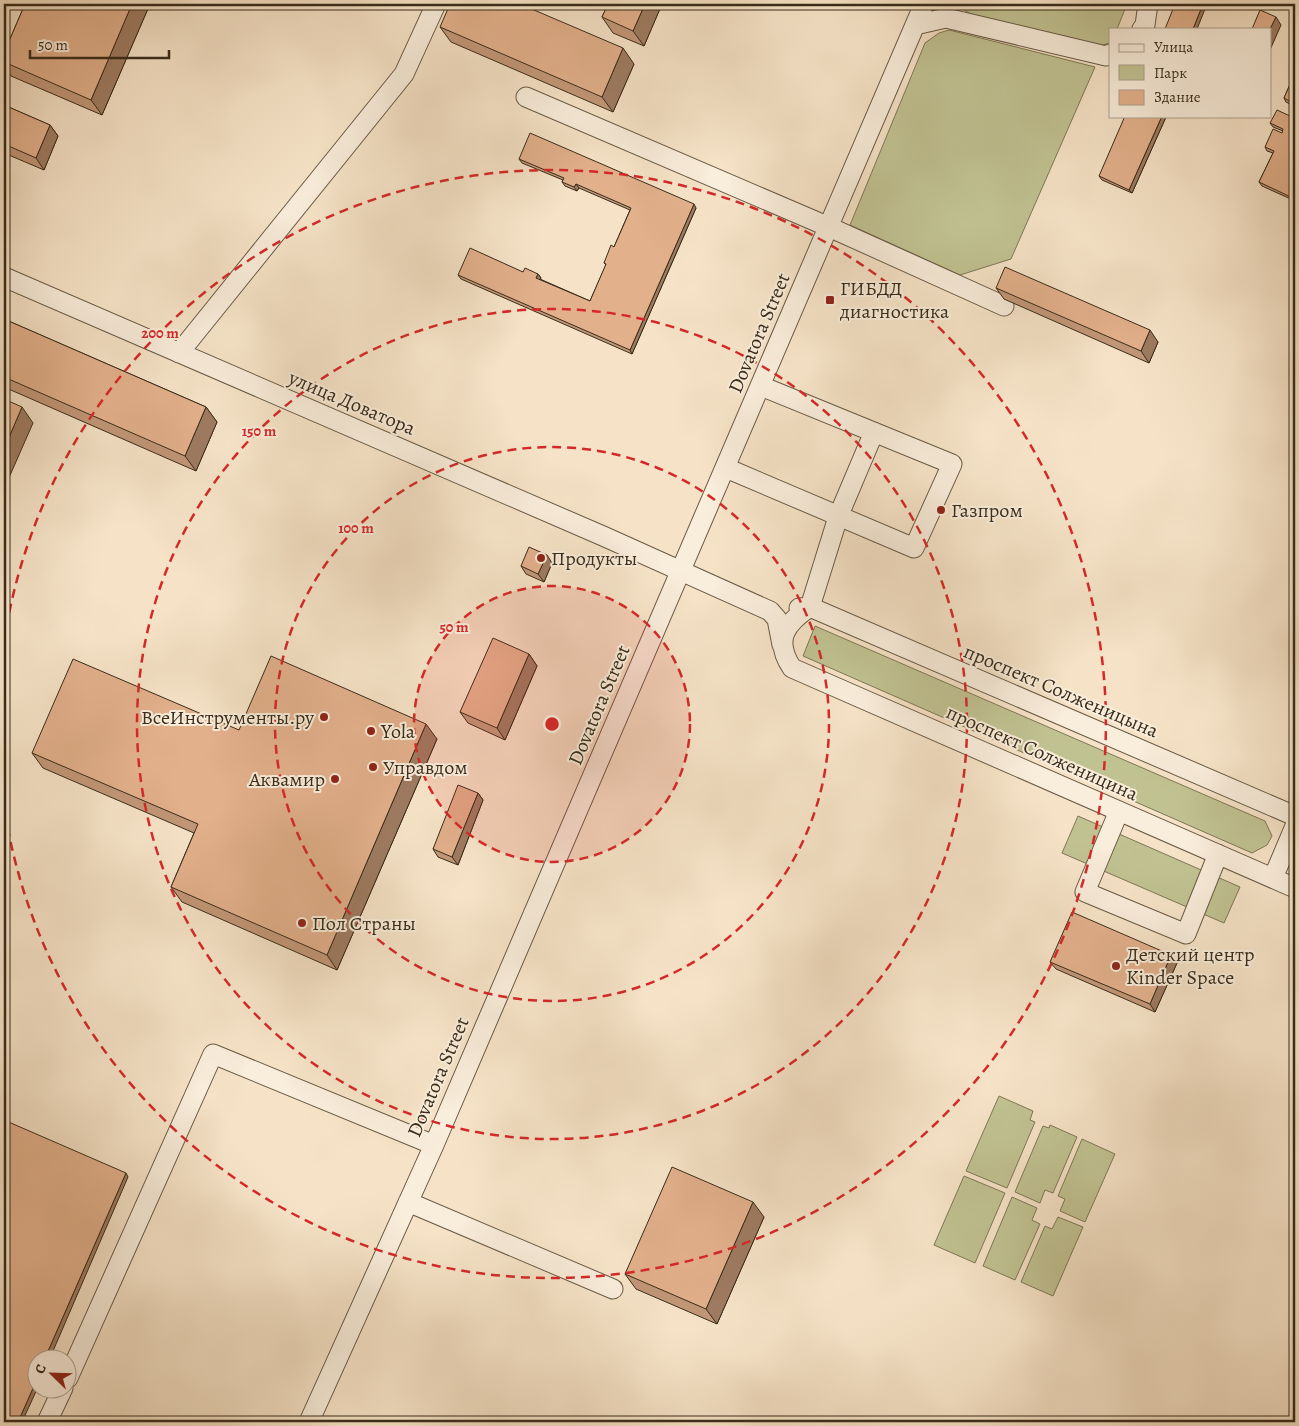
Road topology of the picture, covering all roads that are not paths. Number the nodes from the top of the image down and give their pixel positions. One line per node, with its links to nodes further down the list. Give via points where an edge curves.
1 (436, 4): 11 (street, via 404,74)
2 (924, 4): 4 (street, Dovatora Street)
3 (1148, 4): 5 (street)
4 (915, 25): 6 (street, via 946,18); 8 (street, Dovatora Street)
5 (1143, 28)
6 (1109, 54)
7 (526, 97): 8 (street)
8 (829, 227): 10 (street); 12 (street, Dovatora Street)
9 (4, 277): 11 (street, улица Доватора)
10 (1004, 306)
11 (179, 353): 16 (street, улица Доватора)
12 (761, 386): 13 (street); 14 (street, Dovatora Street)
13 (874, 432): 15 (street); 15 (street, via 952,464 914,548)
14 (726, 468): 15 (street); 16 (street, Dovatora Street)
15 (838, 517): 17 (street)
16 (682, 571): 18 (street); 26 (street, Dovatora Street)
17 (810, 607): 18 (street, проспект Солженицына); 19 (street, via 792,621); 21 (street, проспект Солженицына)
18 (770, 611): 19 (street, via 777,620)
19 (782, 645): 20 (street, проспект Солженицина, via 784,656 792,668)
20 (1119, 811): 23 (street, проспект Солженицина); 23 (street, via 1085,892 1186,934)
21 (1295, 816)
22 (1295, 826): 24 (street)
23 (1218, 854): 24 (street, проспект Солженицина)
24 (1274, 878): 25 (street)
25 (1295, 888)
26 (434, 1145): 27 (street, Dovatora Street); 29 (street, via 213,1054)
27 (408, 1202): 28 (street); 32 (street, Dovatora Street)
28 (613, 1289)
29 (78, 1356)
30 (58, 1398): 31 (street)
31 (47, 1422)
32 (309, 1422)

